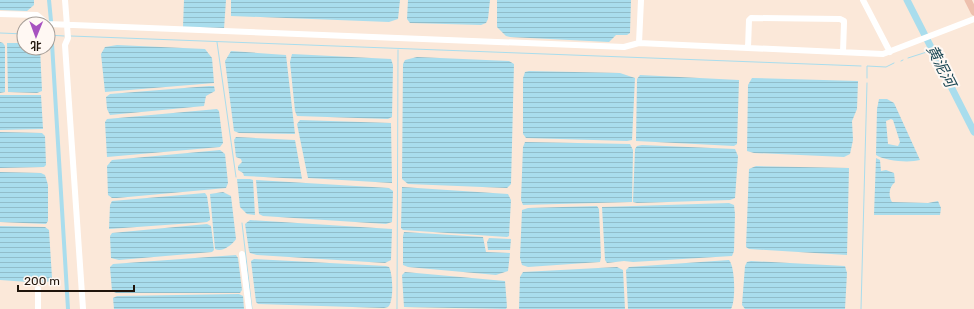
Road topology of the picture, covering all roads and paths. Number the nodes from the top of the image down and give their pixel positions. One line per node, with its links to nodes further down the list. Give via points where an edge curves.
1 (65, 0): 8 (street)
2 (640, 0): 9 (street)
3 (863, 0): 12 (street)
4 (968, 0): 5 (main road)
5 (974, 12)
6 (0, 14): 8 (street, via 37,15 48,24)
7 (974, 19): 12 (street)
8 (67, 24): 9 (street, via 624,47); 16 (street, via 68,38 65,45)
9 (639, 43): 10 (street)
10 (748, 48): 11 (street); 11 (street, via 751,18 840,19 844,21)
11 (843, 52): 12 (street)
12 (890, 52)
13 (242, 254): 17 (street)
14 (38, 289): 15 (street)
15 (38, 309)
16 (83, 309)
17 (249, 309)

